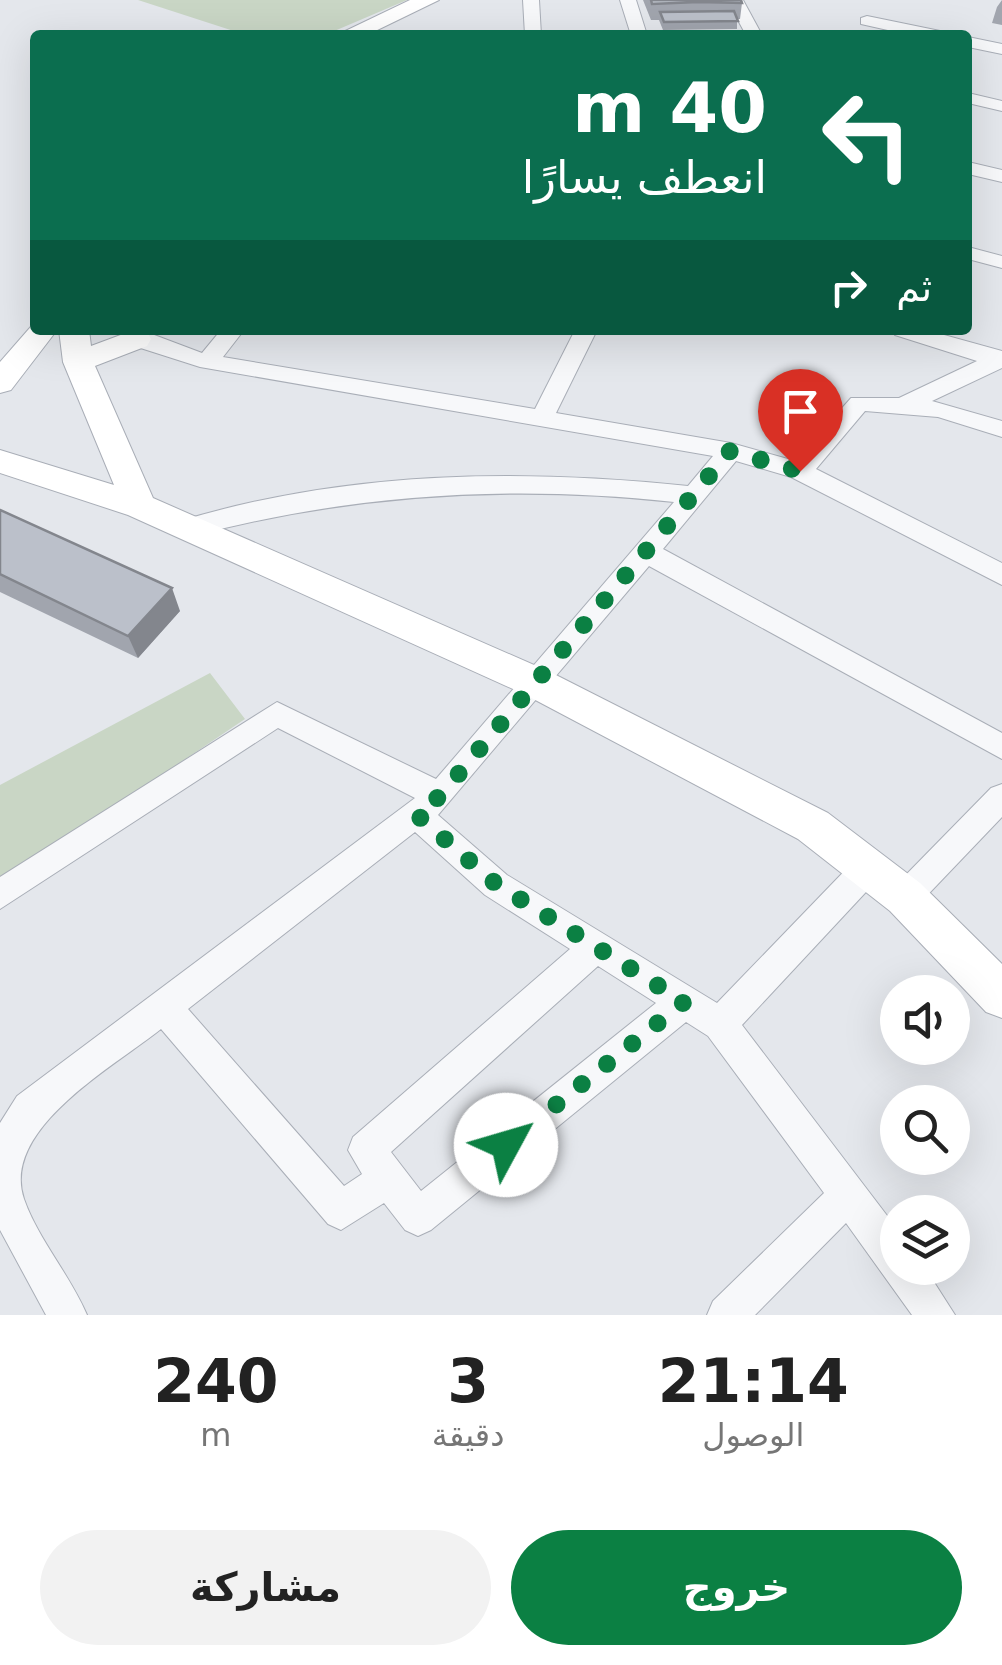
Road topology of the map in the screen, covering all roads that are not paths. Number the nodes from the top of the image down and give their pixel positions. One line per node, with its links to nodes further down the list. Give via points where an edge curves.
1 (428, 0): 7 (street)
2 (531, 0): 8 (street)
3 (628, 0): 9 (street)
4 (734, 0): 10 (street)
5 (861, 0): 6 (street)
6 (861, 28)
7 (376, 29)
8 (533, 30)
9 (637, 30)
10 (751, 30)
11 (972, 43): 12 (street)
12 (1002, 49)
13 (972, 99): 14 (street)
14 (1002, 106)
15 (972, 169): 16 (street)
16 (1002, 176)
17 (972, 254): 18 (street)
18 (1002, 262)
19 (38, 335): 28 (street)
20 (128, 335): 25 (street)
21 (136, 335): 27 (street)
22 (229, 335): 27 (street)
23 (580, 335): 30 (street)
24 (919, 335): 26 (street)
25 (76, 346): 36 (street)
26 (1001, 360): 29 (street)
27 (208, 361): 30 (street)
28 (0, 383)
29 (902, 406): 31 (street, via 940,408); 34 (street, via 859,402)
30 (542, 418): 32 (street)
31 (1002, 429)
32 (730, 451): 34 (street); 35 (street)
33 (0, 460): 36 (street)
34 (800, 471): 39 (street)
35 (694, 495): 37 (street, via 604,484 367,488 271,504); 38 (street)
36 (140, 506): 37 (street)
37 (189, 528): 40 (street)
38 (646, 552): 40 (street); 41 (street)
39 (1002, 575)
40 (537, 683): 43 (street); 44 (street, via 813,826)
41 (1002, 747)
42 (1002, 796): 46 (street)
43 (428, 805): 45 (street, via 277,714); 47 (street, via 496,884); 50 (street)
44 (868, 868): 46 (street); 51 (street)
45 (0, 894)
46 (905, 896): 48 (street)
47 (596, 947): 49 (street); 52 (street, via 366,1150)
48 (1002, 996)
49 (684, 1002): 51 (street); 52 (street, via 418,1217)
50 (164, 1006): 52 (street, via 341,1211); 54 (street, via 30,1109 4,1151)
51 (720, 1024): 53 (street)
52 (388, 1178)
53 (849, 1194): 55 (street); 58 (street)
54 (2, 1199): 57 (street)
55 (880, 1237)
56 (914, 1285): 59 (street)
57 (67, 1315)
58 (727, 1315)
59 (936, 1315)

